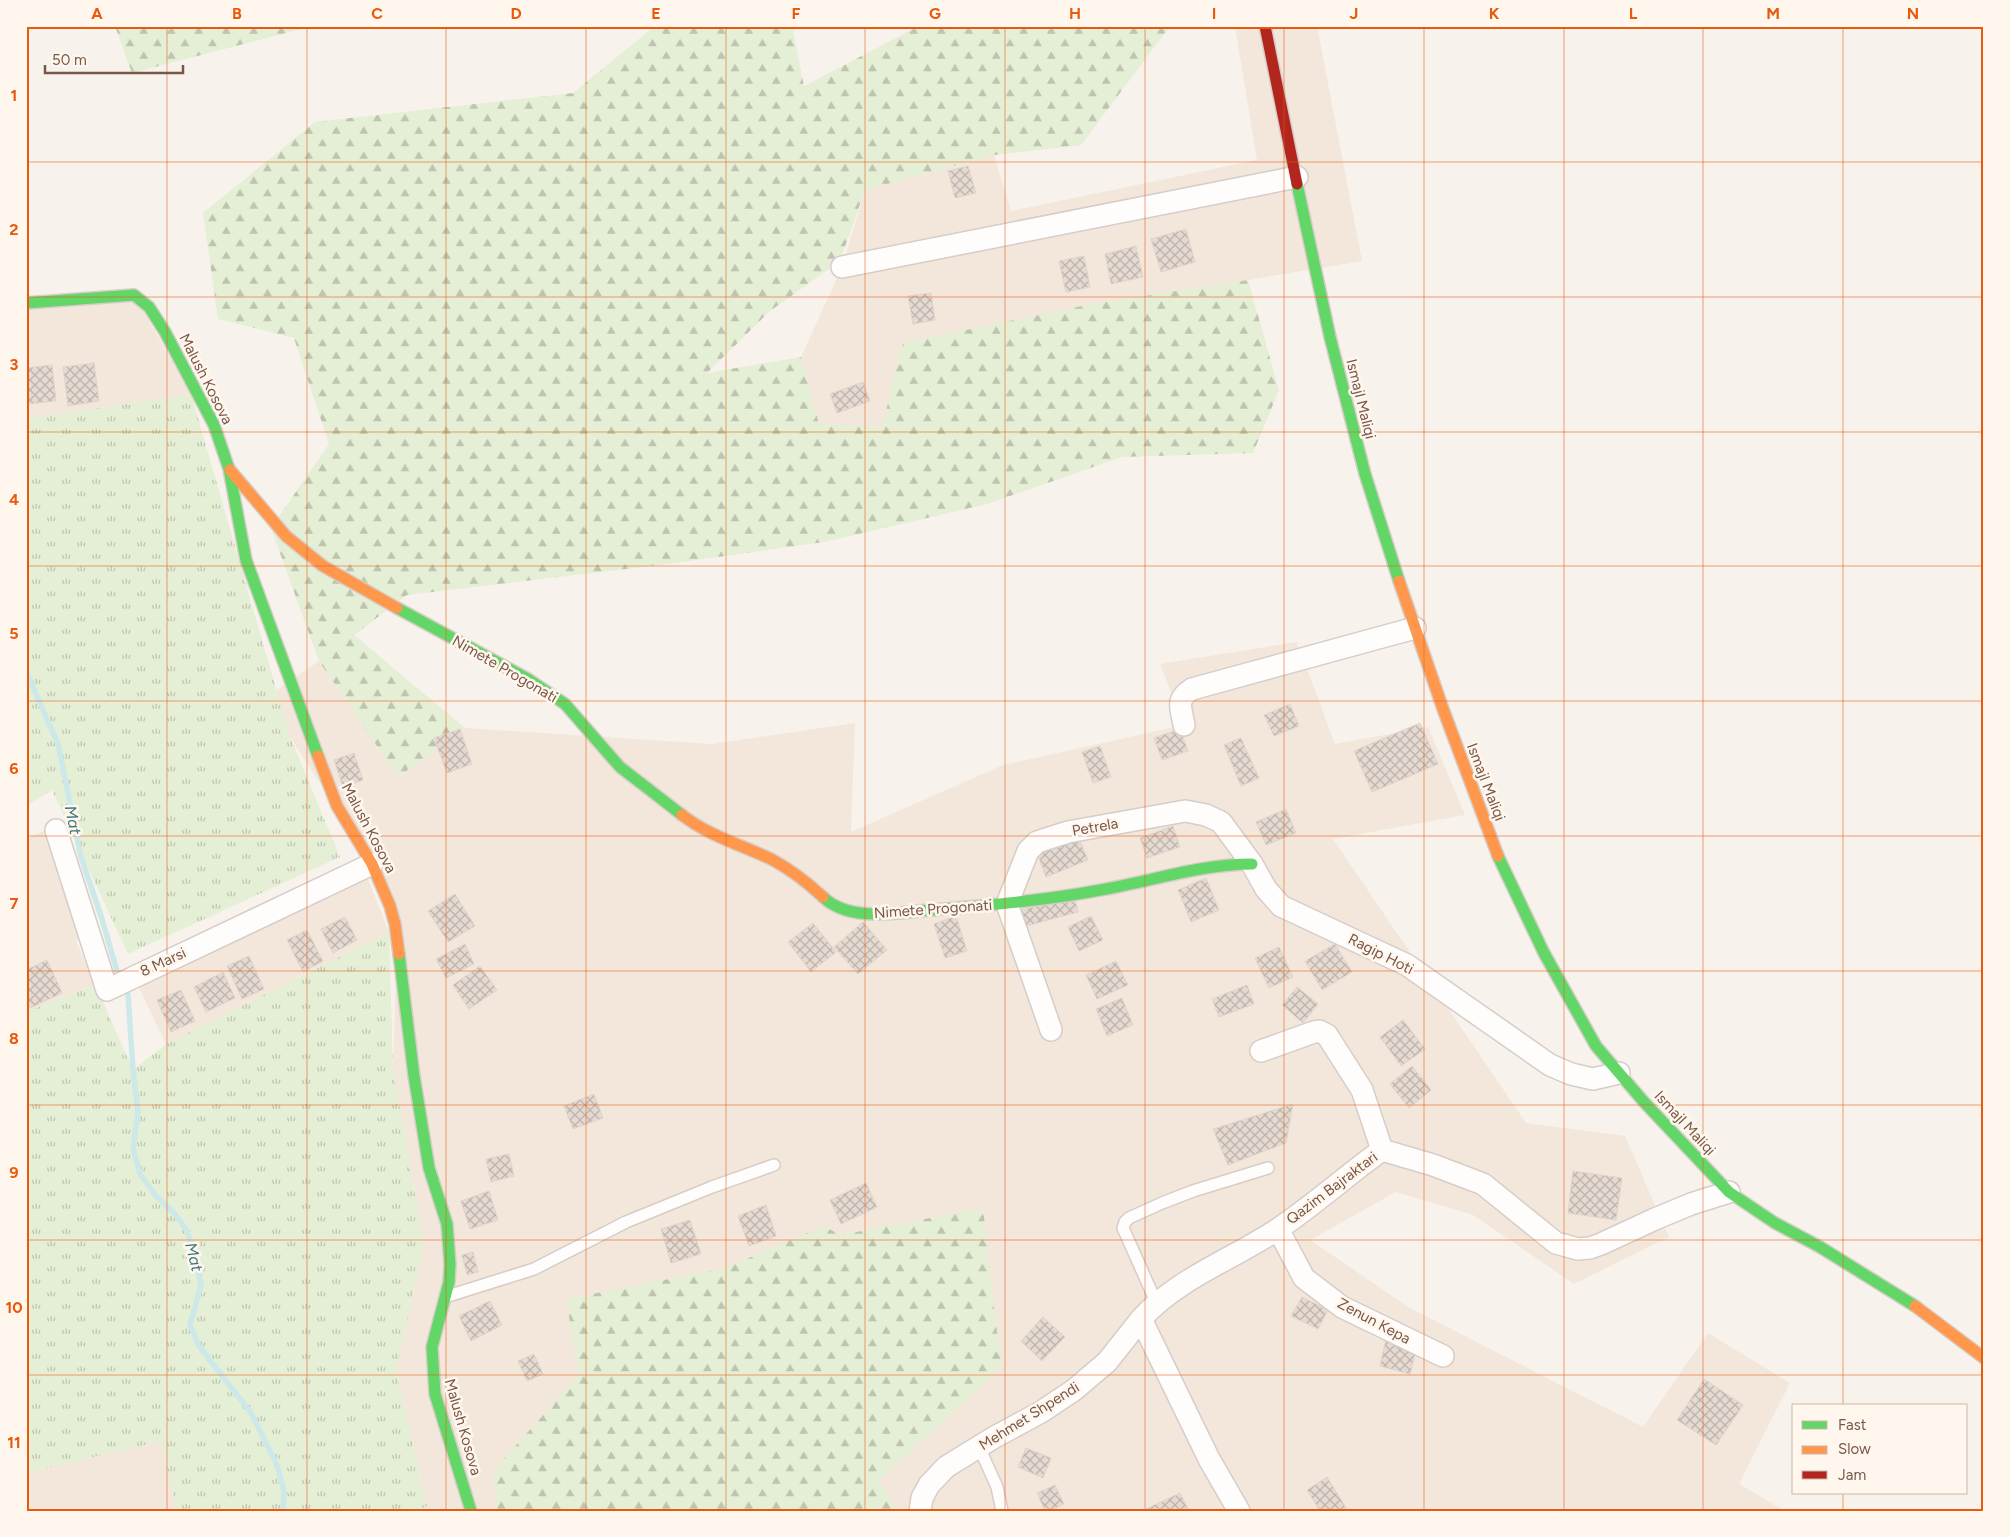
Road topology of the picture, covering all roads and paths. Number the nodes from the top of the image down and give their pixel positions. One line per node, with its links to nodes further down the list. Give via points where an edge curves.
1 (1265, 26): 2 (street, Ismajl Maliqi)
2 (1296, 177): 3 (street); 6 (street, Ismajl Maliqi, via 1330,336 1365,474)
3 (842, 267)
4 (26, 302): 5 (street, Malush Kosova, via 126,295 142,300 164,332 214,425)
5 (229, 469): 10 (street, Malush Kosova, via 246,560 337,806); 12 (street, Nimete Progonati, via 286,536 323,566 528,679 565,704 620,767 695,825 774,862 811,886 832,906 846,911 879,914)
6 (1415, 628): 7 (street, via 1192,689 1179,701); 15 (street, Ismajl Maliqi, via 1442,709 1500,860 1544,953 1596,1046)
7 (1184, 725)
8 (1221, 822): 11 (street, Ragip Hoti); 12 (street, Petrela, via 1185,811 1068,832 1037,842 1028,851)
9 (56, 830): 10 (street, 8 Marsi, via 107,990)
10 (372, 864): 21 (street, Malush Kosova, via 386,892 395,924 428,1159 447,1224 450,1264)
11 (1252, 864): 12 (street, Nimete Progonati, via 1225,864 1105,889); 15 (street, Ragip Hoti, via 1266,889 1282,906 1406,965 1550,1065 1593,1079)
12 (1008, 904): 13 (street, Nimete Progonati)
13 (1051, 1030)
14 (1261, 1051): 16 (street, via 1314,1032 1328,1035 1362,1090)
15 (1619, 1073): 19 (street, Ismajl Maliqi)
16 (1382, 1150): 19 (street, Qazim Bajraktari, via 1482,1184 1556,1243 1578,1249 1601,1244 1691,1204); 20 (street, Qazim Bajraktari)
17 (774, 1165): 21 (lane, via 626,1222 534,1269)
18 (1268, 1168): 22 (lane, via 1192,1191 1125,1222 1123,1228)
19 (1729, 1192): 25 (street, Ismajl Maliqi, via 1907,1301)
20 (1278, 1229): 22 (street, Qazim Bajraktari); 24 (street, Zenun Kepa, via 1304,1278 1342,1307)
21 (444, 1298): 27 (street, Malush Kosova, via 432,1347 435,1394)
22 (1156, 1302): 23 (street, Qazim Bajraktari)
23 (1141, 1319): 26 (street, Mehmet Shpendi, via 1107,1362 1074,1390); 30 (street, via 1209,1460)
24 (1443, 1356)
25 (1984, 1358)
26 (979, 1447): 28 (street, Mehmet Shpendi, via 946,1467 929,1485); 29 (lane, via 997,1487)
27 (471, 1511)
28 (920, 1511)
29 (1002, 1511)
30 (1239, 1511)

